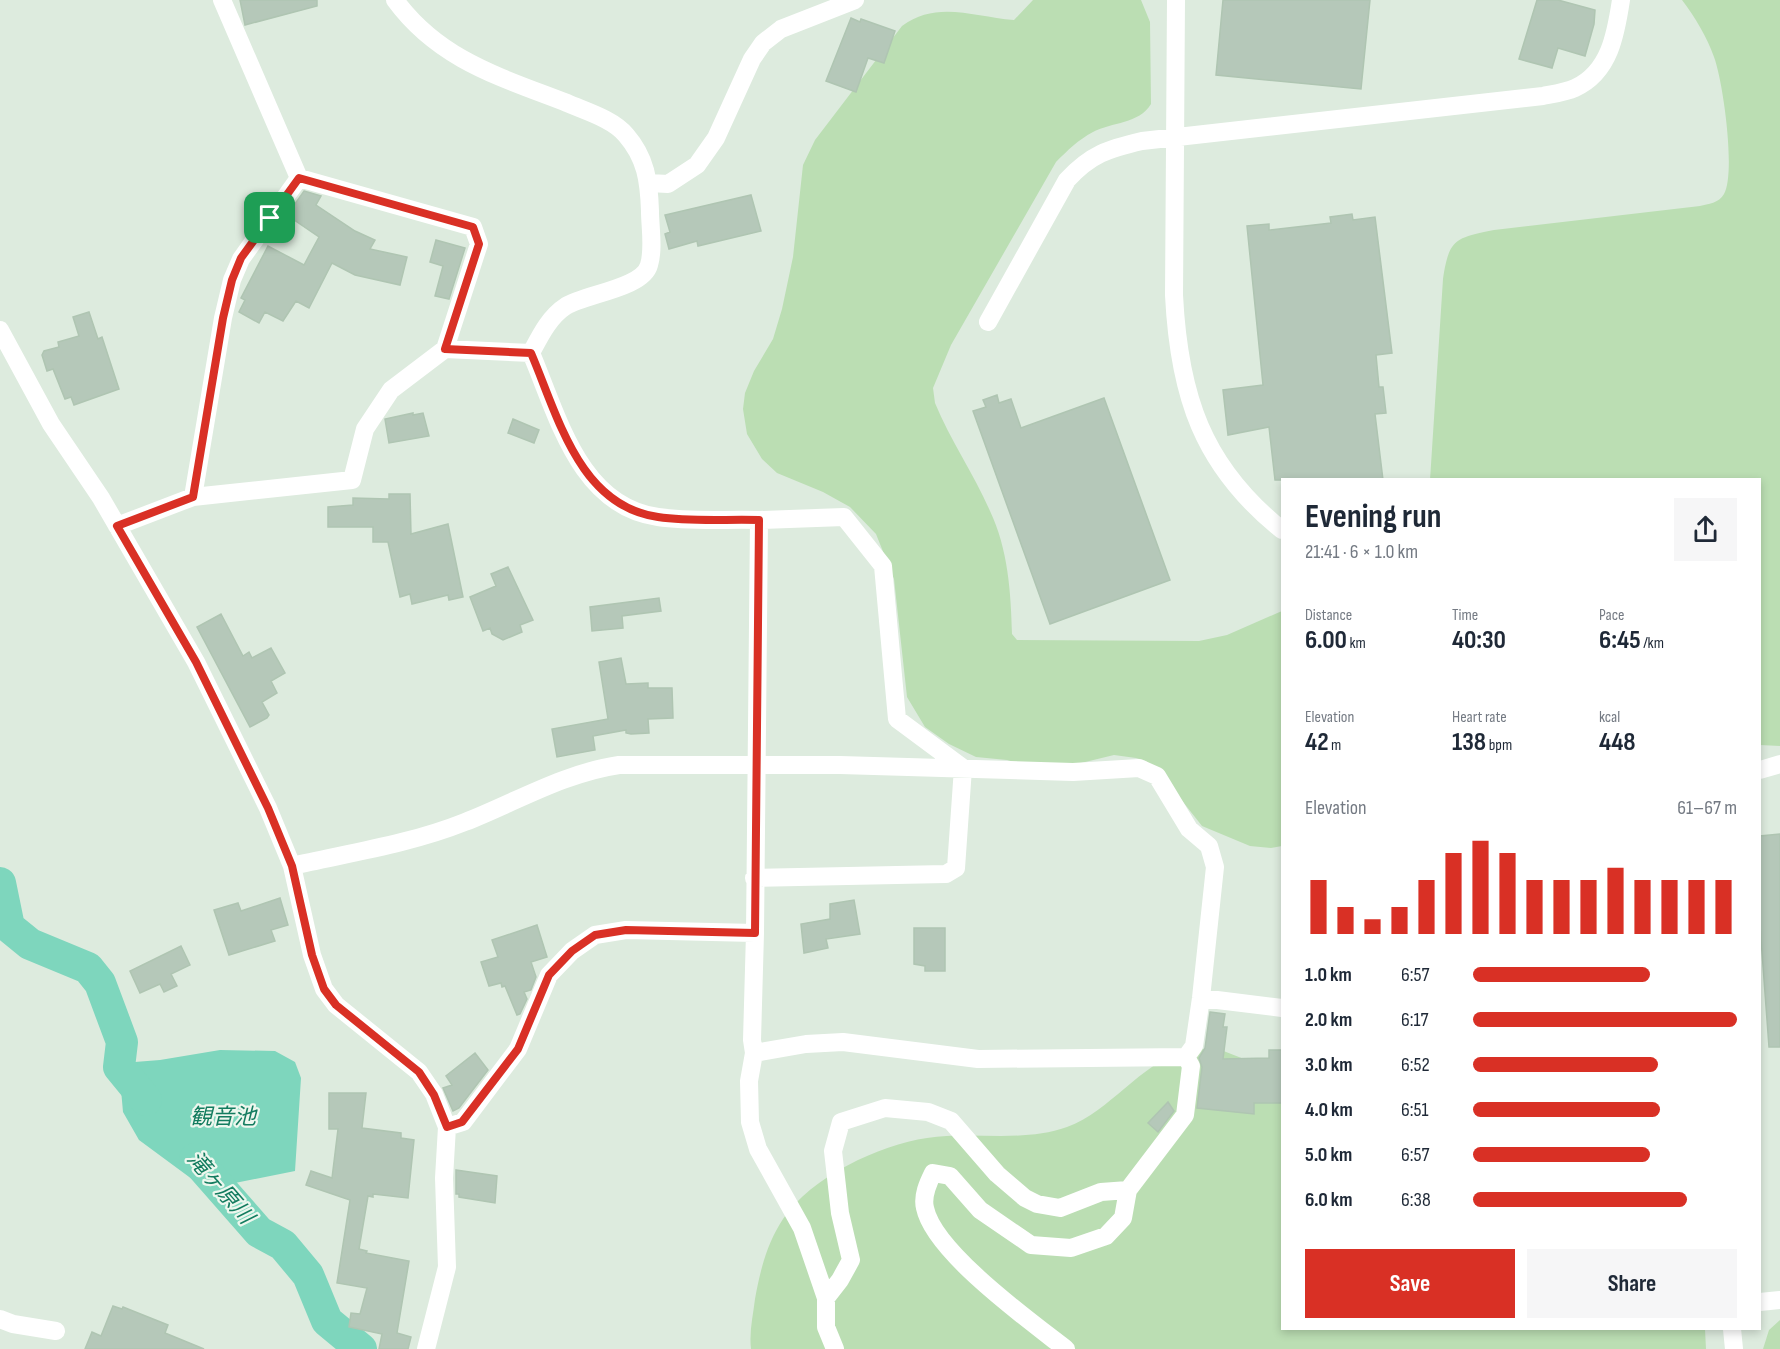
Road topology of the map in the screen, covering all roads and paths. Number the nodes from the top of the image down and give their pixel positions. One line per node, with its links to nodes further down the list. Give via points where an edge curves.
1 (222, 0): 7 (street)
2 (395, 0): 8 (street, via 439,46 473,66 599,117 625,133 644,161)
3 (855, 0): 8 (street, via 781,28 763,43 716,138 697,165 668,184)
4 (1176, 0): 6 (street)
5 (1621, 0): 6 (street, via 1617,31 1608,55 1595,74 1575,88 1543,96)
6 (1177, 138): 9 (street, via 1105,150 1084,161 1067,180); 16 (street, via 1174,295 1183,379 1213,454 1235,486)
7 (299, 178): 11 (street, via 473,227 479,244); 13 (street, via 241,258 232,280)
8 (649, 183): 12 (street, via 649,266 640,279 566,307 545,326)
9 (988, 322)
10 (0, 330): 15 (street, via 51,424)
11 (445, 349): 12 (street); 13 (street, via 391,390 365,429 352,480)
12 (531, 353): 14 (street, via 583,470 609,498 658,517)
13 (193, 497): 15 (street)
14 (759, 520): 18 (street); 19 (street, via 844,517 883,566 897,718)
15 (117, 526): 21 (street, via 196,662)
16 (1281, 529)
17 (1780, 764): 20 (street)
18 (756, 765): 19 (street); 21 (street, via 619,765 590,769 463,823); 22 (street)
19 (963, 768): 22 (street, via 956,868 946,874); 24 (street, via 1073,772 1139,768 1157,776 1189,829 1209,846 1215,867)
20 (1761, 770)
21 (292, 866): 28 (street, via 312,955 324,989 336,1005 419,1072)
22 (754, 878): 23 (street)
23 (755, 933): 26 (street); 28 (street, via 626,930 595,935 572,951 549,975 518,1049 462,1122)
24 (1202, 999): 25 (street); 27 (street, via 1194,1046)
25 (1281, 1008)
26 (754, 1053): 27 (street, via 843,1042 978,1059); 30 (street, via 748,1081 750,1122 758,1149 802,1228)
27 (1186, 1057): 29 (street, via 1191,1066 1185,1115)
28 (447, 1127): 36 (street, via 447,1267)
29 (1128, 1190): 30 (street, via 1101,1192 1060,1208 1037,1204 997,1174 951,1121 928,1112 885,1108 842,1122 834,1151 840,1213 851,1260); 38 (street, via 1123,1218 1106,1236 1071,1248 1031,1245 980,1210 950,1176 933,1173 927,1184 925,1207 936,1232 964,1265)
30 (826, 1298): 37 (street, via 826,1327)
31 (1780, 1300): 32 (street)
32 (1761, 1302)
33 (0, 1319): 35 (street)
34 (1732, 1330): 39 (street)
35 (56, 1331)
36 (426, 1349)
37 (835, 1349)
38 (1066, 1349)
39 (1734, 1349)

